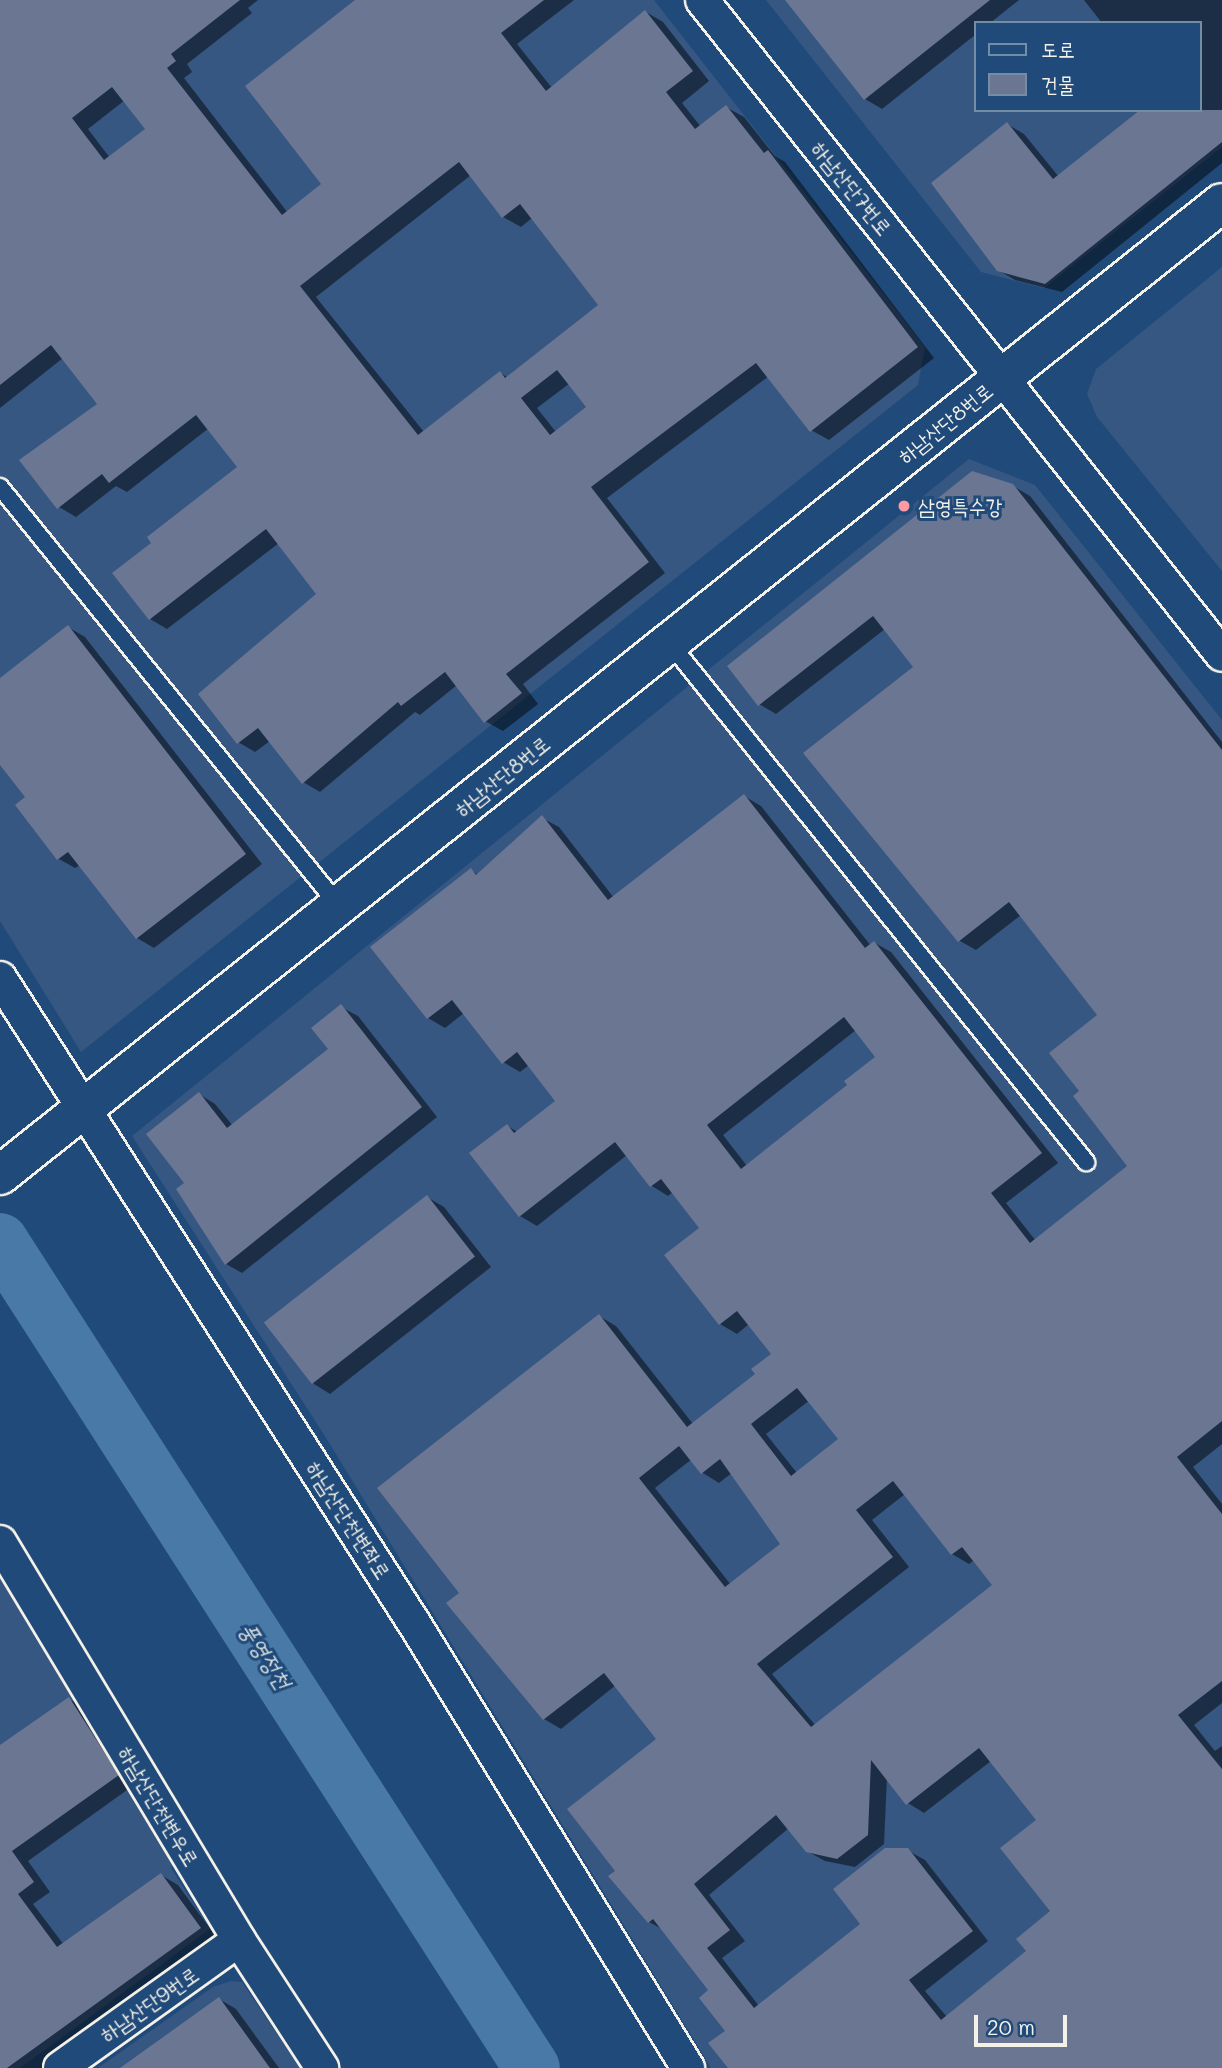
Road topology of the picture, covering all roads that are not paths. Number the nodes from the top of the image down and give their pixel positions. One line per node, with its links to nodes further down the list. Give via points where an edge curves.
1 (702, 0): 3 (street, 하남산단7번로)
2 (1222, 203): 3 (street, 하남산단8번로)
3 (1003, 377): 5 (street, 하남산단8번로); 6 (street, 하남산단8번로)
4 (0, 487): 7 (lane)
5 (669, 642): 7 (street, 하남산단8번로); 10 (lane)
6 (1222, 655)
7 (339, 906): 9 (street, 하남산단8번로)
8 (0, 978): 9 (street, 하남산단천변좌로)
9 (76, 1116): 11 (street, 하남산단8번로); 16 (street, 하남산단천변좌로, via 407,1611)
10 (1086, 1162)
11 (0, 1175)
12 (0, 1542): 13 (street, 하남산단천변우로)
13 (239, 1940): 14 (street, 하남산단9번로); 15 (street, 하남산단천변우로)
14 (60, 2068)
15 (322, 2068)
16 (688, 2068)

